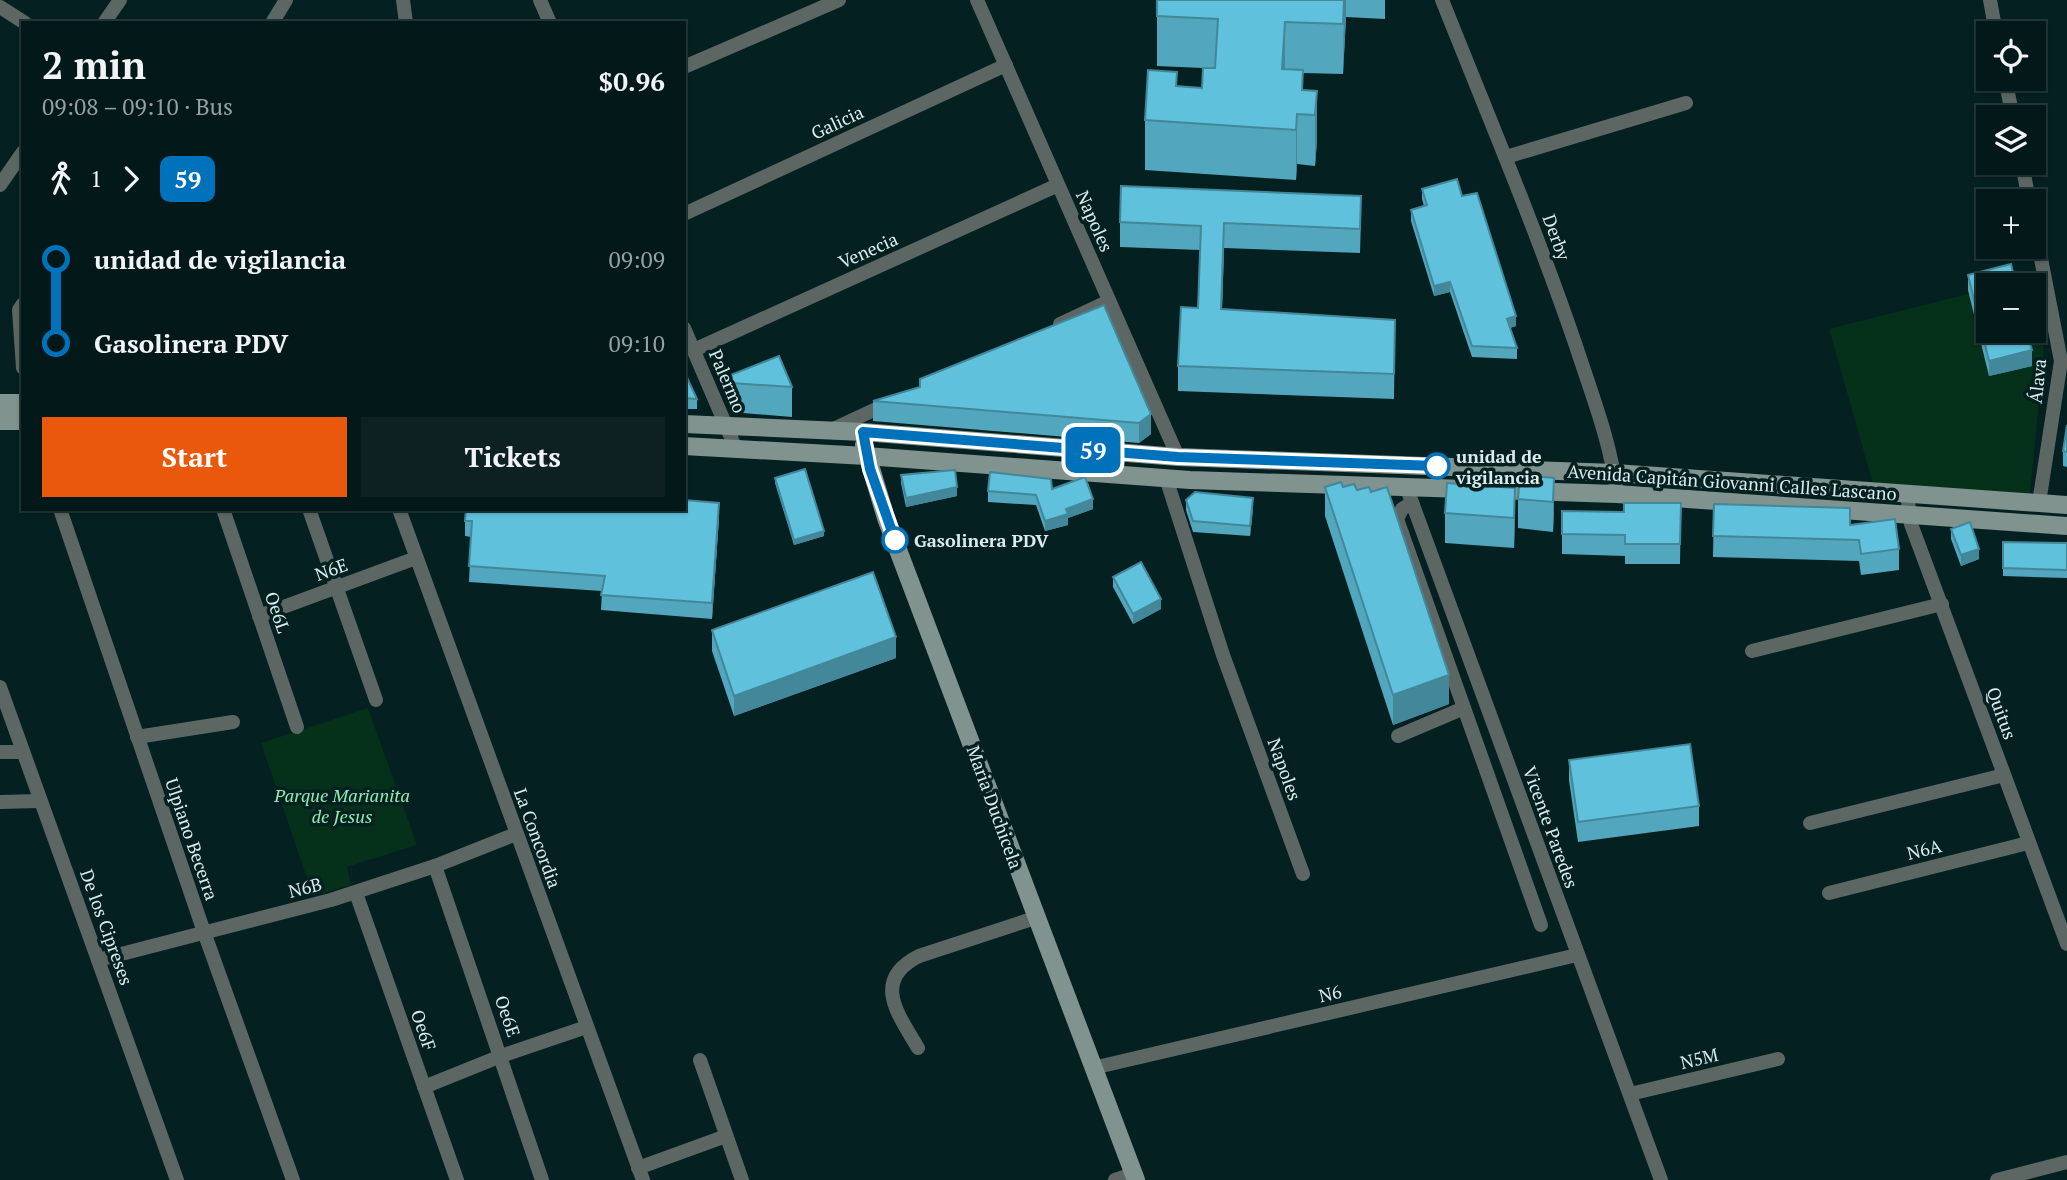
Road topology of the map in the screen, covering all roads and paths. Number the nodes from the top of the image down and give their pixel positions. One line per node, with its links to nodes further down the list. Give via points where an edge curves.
1 (120, 0): 11 (street)
2 (286, 0): 12 (street)
3 (403, 0): 13 (street)
4 (540, 0): 14 (street)
5 (839, 0): 17 (street)
6 (978, 0): 16 (street, Napoles)
7 (1442, 0): 20 (street, Derby)
8 (1990, 0): 15 (street)
9 (0, 7): 10 (street)
10 (22, 21)
11 (105, 21)
12 (273, 21)
13 (406, 21)
14 (549, 21)
15 (1994, 21)
16 (1006, 65): 22 (street, Napoles); 23 (street, Galicia)
17 (686, 66)
18 (1686, 103): 20 (street)
19 (21, 155): 21 (street)
20 (1506, 157): 44 (street, Derby, via 1562,307)
21 (0, 185)
22 (1058, 185): 25 (street, Napoles); 30 (street, Venecia)
23 (686, 213)
24 (2041, 259): 49 (street, Álava, via 2061,361)
25 (1109, 301): 27 (street); 43 (street, Napoles)
26 (21, 307): 29 (street)
27 (1046, 330)
28 (686, 332): 30 (street, Palermo)
29 (21, 339)
30 (694, 350): 37 (street, Palermo)
31 (906, 395): 38 (street)
32 (0, 403): 33 (main road)
33 (21, 403)
34 (0, 421): 35 (main road)
35 (21, 421)
36 (686, 424): 37 (main road, Avenida Capitán Giovanni Calles Lascano)
37 (727, 426): 38 (main road, Avenida Capitán Giovanni Calles Lascano); 41 (street, Palermo)
38 (830, 431): 39 (main road, Avenida Capitán Giovanni Calles Lascano)
39 (863, 432): 42 (main road, Maria Duchicela); 43 (main road, Avenida Capitán Giovanni Calles Lascano)
40 (686, 446): 41 (main road, Avenida Capitán Giovanni Calles Lascano)
41 (736, 449): 42 (main road, Avenida Capitán Giovanni Calles Lascano)
42 (866, 456): 45 (main road, Avenida Capitán Giovanni Calles Lascano); 81 (main road, Maria Duchicela)
43 (1178, 457): 44 (main road, Avenida Capitán Giovanni Calles Lascano)
44 (1615, 472): 47 (street, Derby); 48 (main road, Avenida Capitán Giovanni Calles Lascano)
45 (1166, 478): 46 (main road, Avenida Capitán Giovanni Calles Lascano); 78 (street, Napoles, via 1223,655)
46 (1409, 494): 47 (main road, Avenida Capitán Giovanni Calles Lascano); 64 (street, via 1397,519); 85 (street, Vicente Paredes)
47 (1617, 494): 55 (main road, Avenida Capitán Giovanni Calles Lascano)
48 (1907, 494): 49 (main road, Avenida Capitán Giovanni Calles Lascano); 55 (street, Quitus)
49 (2039, 503): 50 (main road, Avenida Capitán Giovanni Calles Lascano)
50 (2067, 505)
51 (61, 511): 68 (street, Ulpiano Becerra)
52 (224, 511): 60 (street, Oe6L)
53 (310, 511): 58 (street)
54 (400, 511): 57 (street, La Concordia)
55 (1909, 514): 56 (main road, Avenida Capitán Giovanni Calles Lascano); 59 (street, Quitus)
56 (2067, 526)
57 (416, 558): 58 (street, N6E); 75 (street, La Concordia)
58 (336, 587): 60 (street, N6E); 63 (street)
59 (1942, 604): 61 (street); 71 (street, Quitus)
60 (259, 616): 66 (street, Oe6L)
61 (1752, 651)
62 (0, 687): 70 (street, De los Cipreses)
63 (376, 700)
64 (1464, 708): 67 (street); 82 (street)
65 (233, 722): 68 (street)
66 (297, 727)
67 (1398, 736)
68 (137, 737): 83 (street, Ulpiano Becerra)
69 (0, 752): 70 (street)
70 (23, 752): 72 (street, De los Cipreses)
71 (2004, 775): 74 (street); 76 (street, Quitus)
72 (40, 801): 73 (street); 86 (street, De los Cipreses)
73 (0, 802)
74 (1811, 823)
75 (516, 834): 77 (street, N6B); 87 (street, La Concordia)
76 (2028, 843): 80 (street, N6A); 84 (street, Quitus)
77 (435, 866): 79 (street, N6B); 89 (street, Oe6E)
78 (1303, 874)
79 (356, 893): 83 (street, N6B); 93 (street, Oe6F)
80 (1829, 893)
81 (1035, 918): 88 (street, via 902,964 892,982 893,1006); 92 (main road, Maria Duchicela)
82 (1541, 925)
83 (204, 932): 86 (street, N6B); 100 (street, Ulpiano Becerra)
84 (2067, 944)
85 (1577, 955): 92 (street, N6); 94 (street, Vicente Paredes)
86 (98, 960): 99 (street, De los Cipreses)
87 (586, 1027): 89 (street); 97 (street, La Concordia)
88 (918, 1048)
89 (501, 1056): 93 (street); 102 (street, Oe6E)
90 (1777, 1059): 94 (street, N5M)
91 (700, 1060): 95 (street)
92 (1093, 1068): 98 (main road, Maria Duchicela)
93 (424, 1087): 101 (street, Oe6F)
94 (1630, 1094): 105 (street, Vicente Paredes)
95 (726, 1136): 97 (street); 103 (street)
96 (2067, 1162): 106 (street)
97 (640, 1174)
98 (1135, 1177): 104 (street)
99 (177, 1180)
100 (293, 1180)
101 (457, 1180)
102 (542, 1180)
103 (743, 1180)
104 (1115, 1180)
105 (1661, 1180)
106 (1997, 1180)

